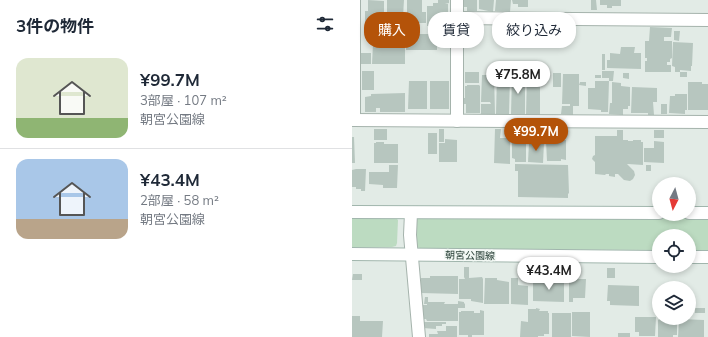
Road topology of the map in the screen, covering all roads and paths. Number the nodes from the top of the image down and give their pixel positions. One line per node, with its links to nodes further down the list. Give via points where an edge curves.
1 (354, 0): 4 (street)
2 (457, 0): 3 (street)
3 (457, 12)
4 (353, 18): 8 (street)
5 (484, 18): 6 (street)
6 (708, 20)
7 (457, 48): 9 (street)
8 (353, 120): 9 (street)
9 (457, 121): 10 (street)
10 (708, 122)
11 (352, 212): 12 (street)
12 (411, 213): 13 (street); 17 (street)
13 (652, 213)
14 (696, 213): 15 (street)
15 (708, 213)
16 (352, 254): 17 (street, 朝宮公園線)
17 (412, 254): 18 (street, 朝宮公園線); 21 (street)
18 (652, 257)
19 (696, 257): 20 (street)
20 (708, 257)
21 (419, 337)

